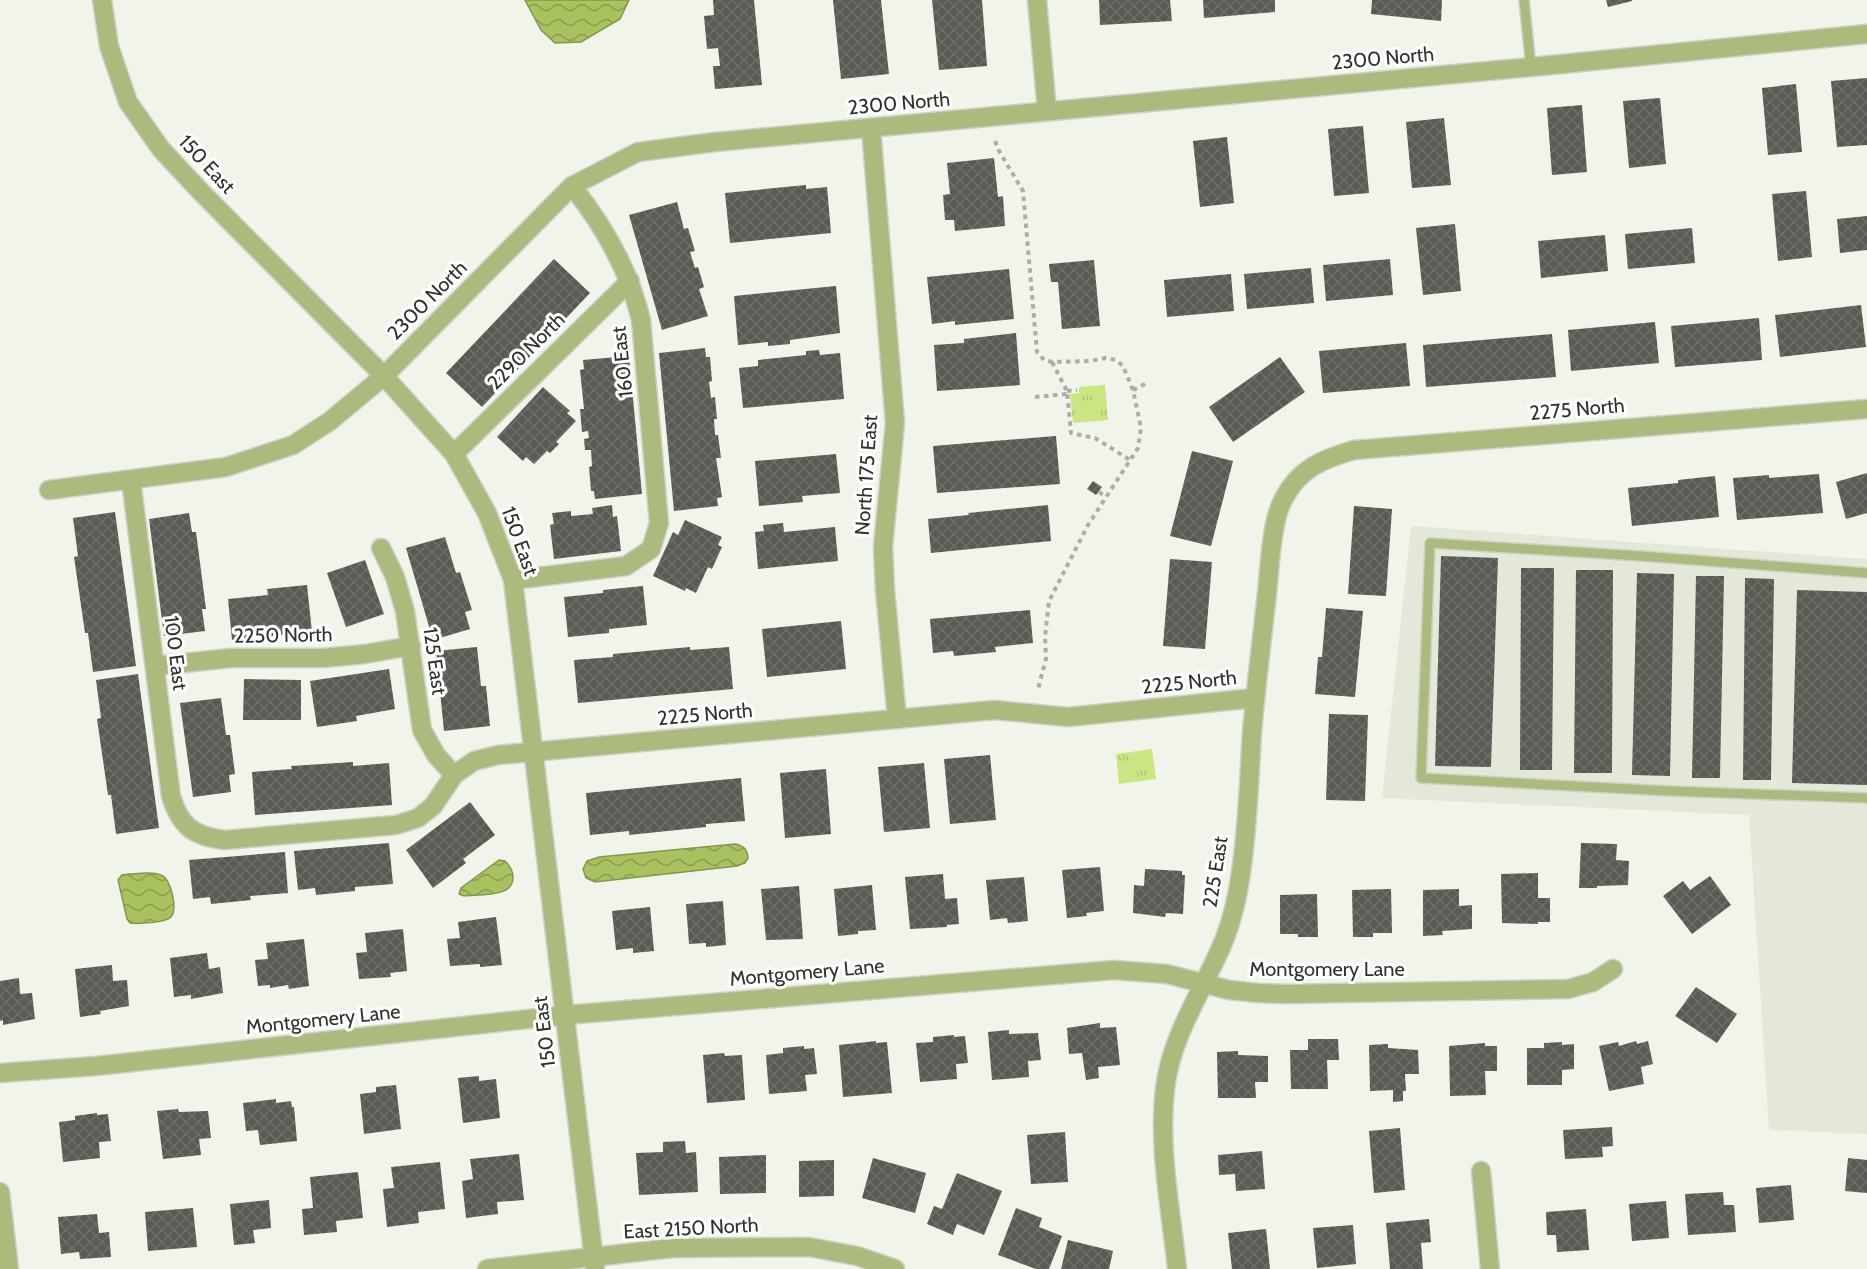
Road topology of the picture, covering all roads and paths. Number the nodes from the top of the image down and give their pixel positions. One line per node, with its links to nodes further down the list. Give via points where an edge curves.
1 (102, 0): 12 (street, 150 East, via 109,46 128,102 160,149)
2 (1036, 0): 6 (street)
3 (1524, 0): 5 (lane)
4 (1867, 34): 5 (street, 2300 North)
5 (1531, 67): 6 (street, 2300 North)
6 (1047, 111): 7 (street, 2300 North)
7 (871, 128): 9 (street, 2300 North, via 638,152); 33 (street, North 175 East, via 895,423 883,547)
8 (996, 141): 11 (path, via 1023,191 1037,352)
9 (572, 186): 10 (street, 160 East, via 595,215); 12 (street, 2300 North)
10 (630, 281): 19 (street, 2290 North); 28 (street, 160 East, via 641,320 659,524 651,549 626,566)
11 (1052, 362): 15 (path, via 1116,360 1123,366); 16 (path)
12 (384, 376): 19 (street, 150 East); 22 (street, 2300 North, via 330,421 293,445 226,467)
13 (1149, 382): 15 (path)
14 (1077, 390): 16 (path)
15 (1133, 390): 20 (path, via 1142,428 1138,448)
16 (1067, 392): 17 (path); 20 (path, via 1071,433 1095,438)
17 (1035, 397)
18 (1867, 409): 21 (street, 2275 North, via 1354,450 1322,459)
19 (454, 454): 28 (street, 150 East, via 487,513)
20 (1130, 460): 25 (path)
21 (1298, 476): 32 (street, 225 East, via 1282,501 1275,530)
22 (131, 480): 23 (street, 2300 North); 30 (street, 100 East)
23 (49, 490)
24 (1099, 492): 25 (path)
25 (1106, 497): 31 (path, via 1049,600 1046,659)
26 (381, 548): 29 (street, 125 East, via 398,588)
27 (1867, 573): 36 (lane, via 1430,543 1421,778)
28 (513, 580): 34 (street, 150 East)
29 (411, 646): 30 (street, 2250 North, via 322,658 231,658); 35 (street, 125 East, via 422,730 436,755)
30 (155, 666): 37 (street, 100 East, via 171,796 176,812)
31 (1038, 689)
32 (1255, 698): 33 (street, 2225 North, via 1068,717 995,710); 39 (street, 225 East, via 1237,895 1225,937)
33 (897, 719): 34 (street, 2225 North)
34 (533, 752): 35 (street, 2225 North, via 474,761); 40 (street, 150 East)
35 (454, 775): 37 (street, 2225 North, via 433,806 418,818 396,825 224,840 205,837)
36 (1867, 798)
37 (188, 828)
38 (1613, 969): 39 (street, Montgomery Lane, via 1593,982 1568,989 1258,993)
39 (1203, 984): 40 (street, Montgomery Lane, via 1167,974 1114,970); 48 (street, 225 East, via 1171,1060 1163,1110)
40 (565, 1015): 41 (street, Montgomery Lane); 44 (street, 150 East)
41 (0, 1073)
42 (1481, 1171): 49 (street)
43 (0, 1192): 45 (street)
44 (595, 1263): 46 (street, East 2150 North); 47 (street, East 2150 North, via 673,1248 809,1247 857,1256)
45 (9, 1269)
46 (487, 1269)
47 (896, 1269)
48 (1177, 1269)
49 (1490, 1269)

